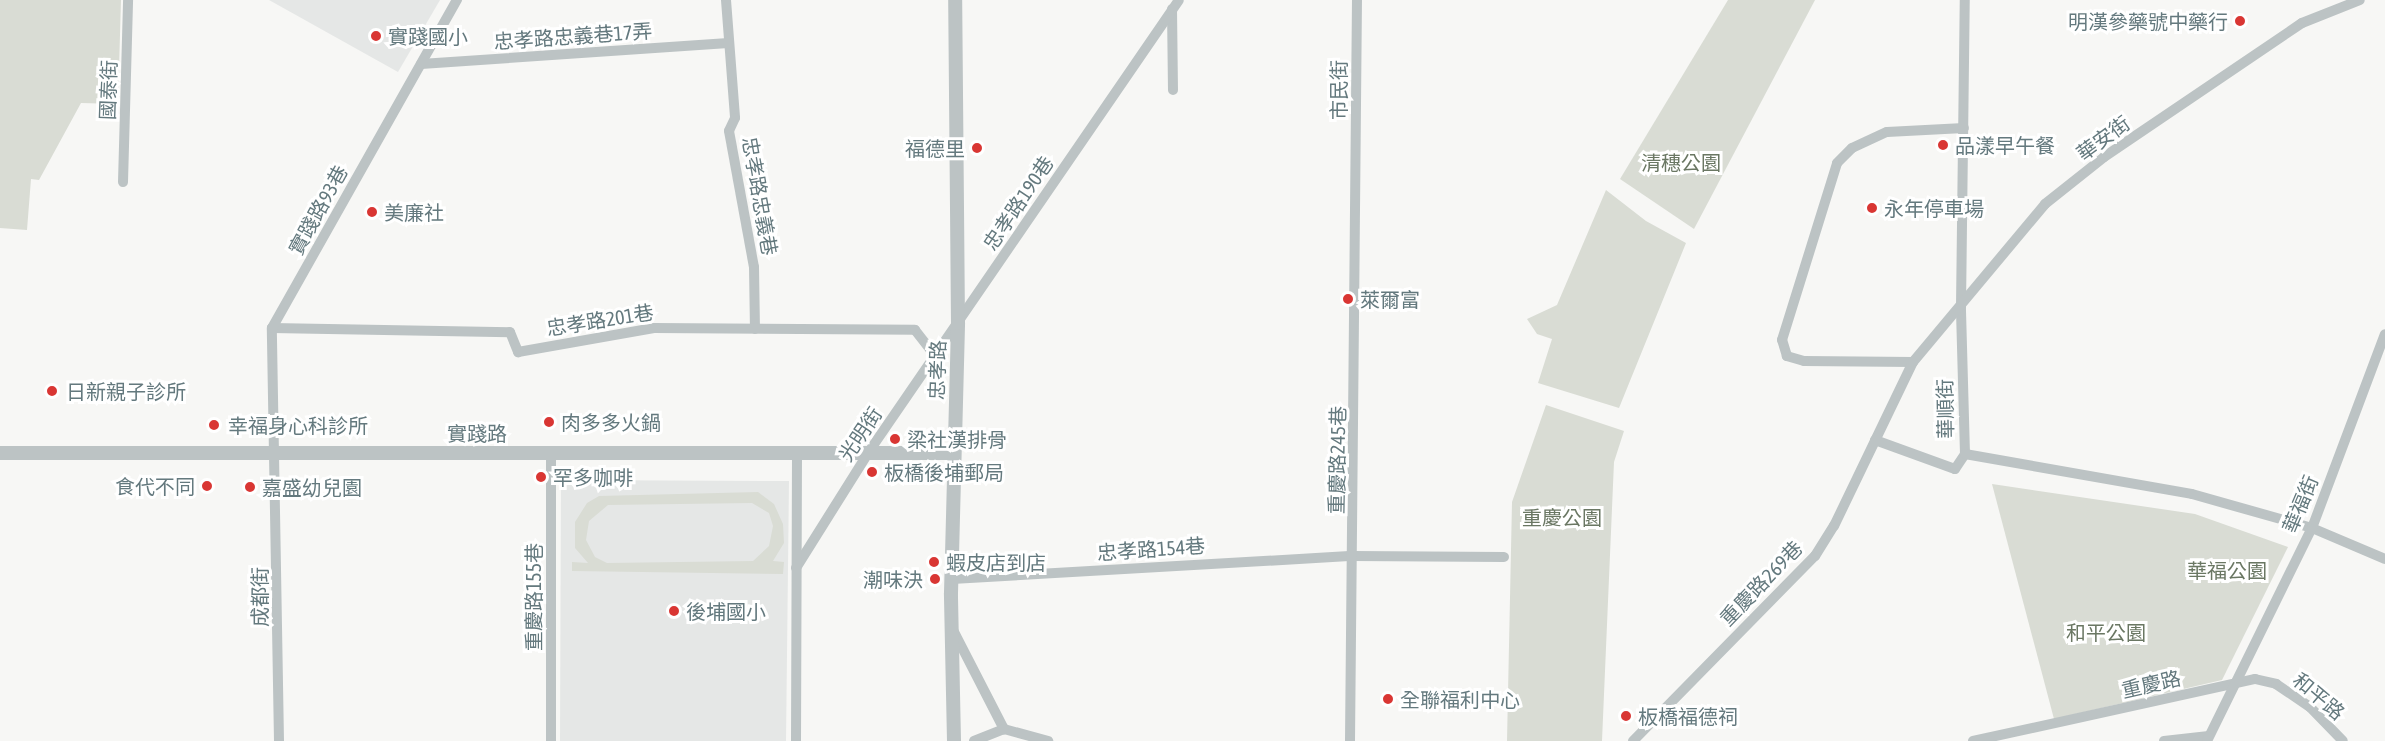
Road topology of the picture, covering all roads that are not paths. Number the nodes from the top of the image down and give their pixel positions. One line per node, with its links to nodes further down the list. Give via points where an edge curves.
1 (128, 0): 15 (street, 國泰街)
2 (457, 0): 11 (street, 實踐路93巷)
3 (726, 0): 10 (street, 忠孝路忠義巷)
4 (955, 0): 17 (street, 忠孝路)
5 (1179, 0): 9 (street, 忠孝路190巷)
6 (1357, 0): 14 (street, 市民街)
7 (1965, 0): 13 (street, 華順街)
8 (2360, 0): 16 (street, 華安街, via 2302,22 2104,157 2045,204)
9 (1172, 6): 12 (street); 17 (street, 忠孝路190巷)
10 (728, 43): 11 (street, 忠孝路忠義巷17弄); 19 (street, 忠孝路忠義巷, via 735,118 729,131 754,267)
11 (421, 64): 18 (street, 實踐路93巷)
12 (1173, 90)
13 (1964, 128): 16 (street, 華順街); 22 (street, via 1887,132 1852,148 1837,164 1782,340 1787,356 1804,361)
14 (1356, 180): 32 (street, 重慶路245巷)
15 (123, 182)
16 (1961, 307): 22 (street, 華安街); 30 (street, 華順街)
17 (958, 323): 21 (street, 光明街); 29 (street, 忠孝路)
18 (272, 328): 19 (street, 忠孝路201巷, via 510,332 518,352 654,328); 25 (street)
19 (755, 329): 21 (street, 忠孝路201巷, via 915,330)
20 (2385, 334): 31 (street, 華福街)
21 (935, 356): 28 (street, 光明街)
22 (1913, 362): 23 (street, 重慶路269巷)
23 (1875, 440): 30 (street, via 1955,469); 48 (street, 重慶路269巷, via 1815,556 1797,579 1719,650)
24 (0, 453): 25 (street, 實踐路)
25 (276, 453): 26 (street, 實踐路); 41 (street, 成都街)
26 (551, 453): 27 (street, 實踐路); 42 (street, 重慶路155巷)
27 (797, 453): 28 (street, 實踐路); 35 (street)
28 (868, 453): 29 (street, 實踐路); 35 (street, 光明街)
29 (953, 453): 36 (street, 忠孝路)
30 (1965, 454): 31 (street, 華順街, via 2192,494)
31 (2312, 528): 34 (street, 華順街); 38 (street, 華福街)
32 (1353, 556): 33 (street, 忠孝路154巷); 36 (street, 忠孝路154巷); 47 (street, 重慶路245巷)
33 (1504, 557)
34 (2385, 559)
35 (796, 568): 43 (street)
36 (952, 579): 37 (street, 忠孝路)
37 (951, 627): 39 (street); 44 (street, 忠孝路)
38 (2234, 682): 40 (street); 49 (street, 重慶路); 51 (street, 和平路, via 2255,679 2276,684 2310,707)
39 (1004, 729): 45 (street); 46 (street)
40 (2208, 739): 50 (street)
41 (279, 741)
42 (551, 741)
43 (796, 741)
44 (954, 741)
45 (974, 741)
46 (1048, 741)
47 (1350, 741)
48 (1633, 741)
49 (1973, 741)
50 (2164, 741)
51 (2343, 741)

